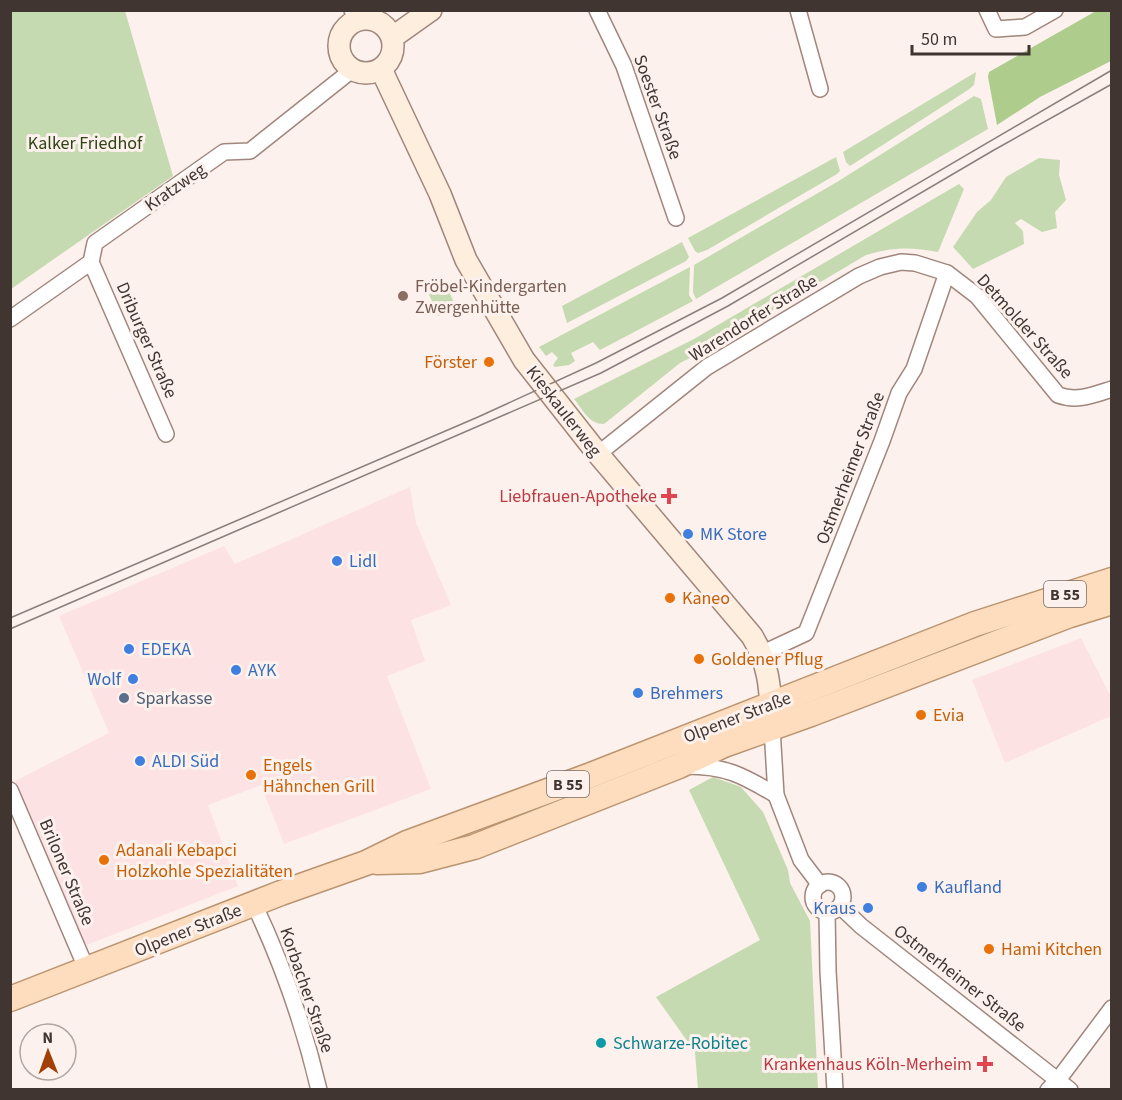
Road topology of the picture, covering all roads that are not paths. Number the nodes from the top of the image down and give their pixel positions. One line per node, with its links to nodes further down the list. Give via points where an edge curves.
1 (431, 10): 7 (street)
2 (597, 10): 11 (street, Soester Straße, via 624,66)
3 (798, 10): 10 (street)
4 (987, 10): 5 (street, via 996,29 1025,27)
5 (1055, 10)
6 (354, 15): 7 (street, via 382,23); 9 (street, via 340,37 339,49)
7 (393, 37): 8 (street, via 391,58)
8 (381, 69): 9 (street, via 372,73); 17 (street, Kieskaulerweg, via 478,284 524,360)
9 (352, 70): 12 (street, Kratzweg, via 250,151 224,152 96,243)
10 (820, 89)
11 (676, 218)
12 (91, 262): 14 (street, Kratzweg); 16 (street, Driburger Straße)
13 (947, 273): 15 (street, Detmolder Straße, via 977,296 1058,395 1081,398); 17 (street, Warendorfer Straße, via 901,262 859,276 707,367); 20 (street, Ostmerheimer Straße, via 914,369 899,393 806,633)
14 (10, 319)
15 (1112, 389)
16 (166, 434)
17 (597, 454): 20 (street, Kieskaulerweg)
18 (1112, 580): 21 (main road, Olpener Straße / B 55, via 975,624)
19 (1112, 602): 22 (main road, Olpener Straße / B 55)
20 (763, 653): 21 (street, Kieskaulerweg)
21 (771, 704): 22 (street, Kieskaulerweg); 26 (main road, Olpener Straße / B 55, via 407,843)
22 (772, 728): 23 (main road, Olpener Straße / B 55); 25 (street)
23 (679, 766): 25 (street, via 723,769); 26 (main road, Olpener Straße / B 55, via 474,847 420,861)
24 (10, 790): 30 (street, Briloner Straße)
25 (776, 795): 27 (street, via 801,860)
26 (366, 863): 28 (main road, Olpener Straße / B 55)
27 (820, 885): 29 (street, via 814,892 814,901 819,909); 29 (street, via 829,882 838,886 843,898)
28 (255, 904): 30 (main road, Olpener Straße / B 55); 34 (street, Korbacher Straße, via 290,992)
29 (834, 909): 33 (street, Ostmerheimer Straße, via 861,926); 35 (street, via 828,971)
30 (87, 970): 31 (main road, Olpener Straße / B 55)
31 (10, 999)
32 (1112, 1008): 33 (street)
33 (1053, 1084): 36 (street, Ostmerheimer Straße)
34 (319, 1089)
35 (835, 1089)
36 (1070, 1089)

